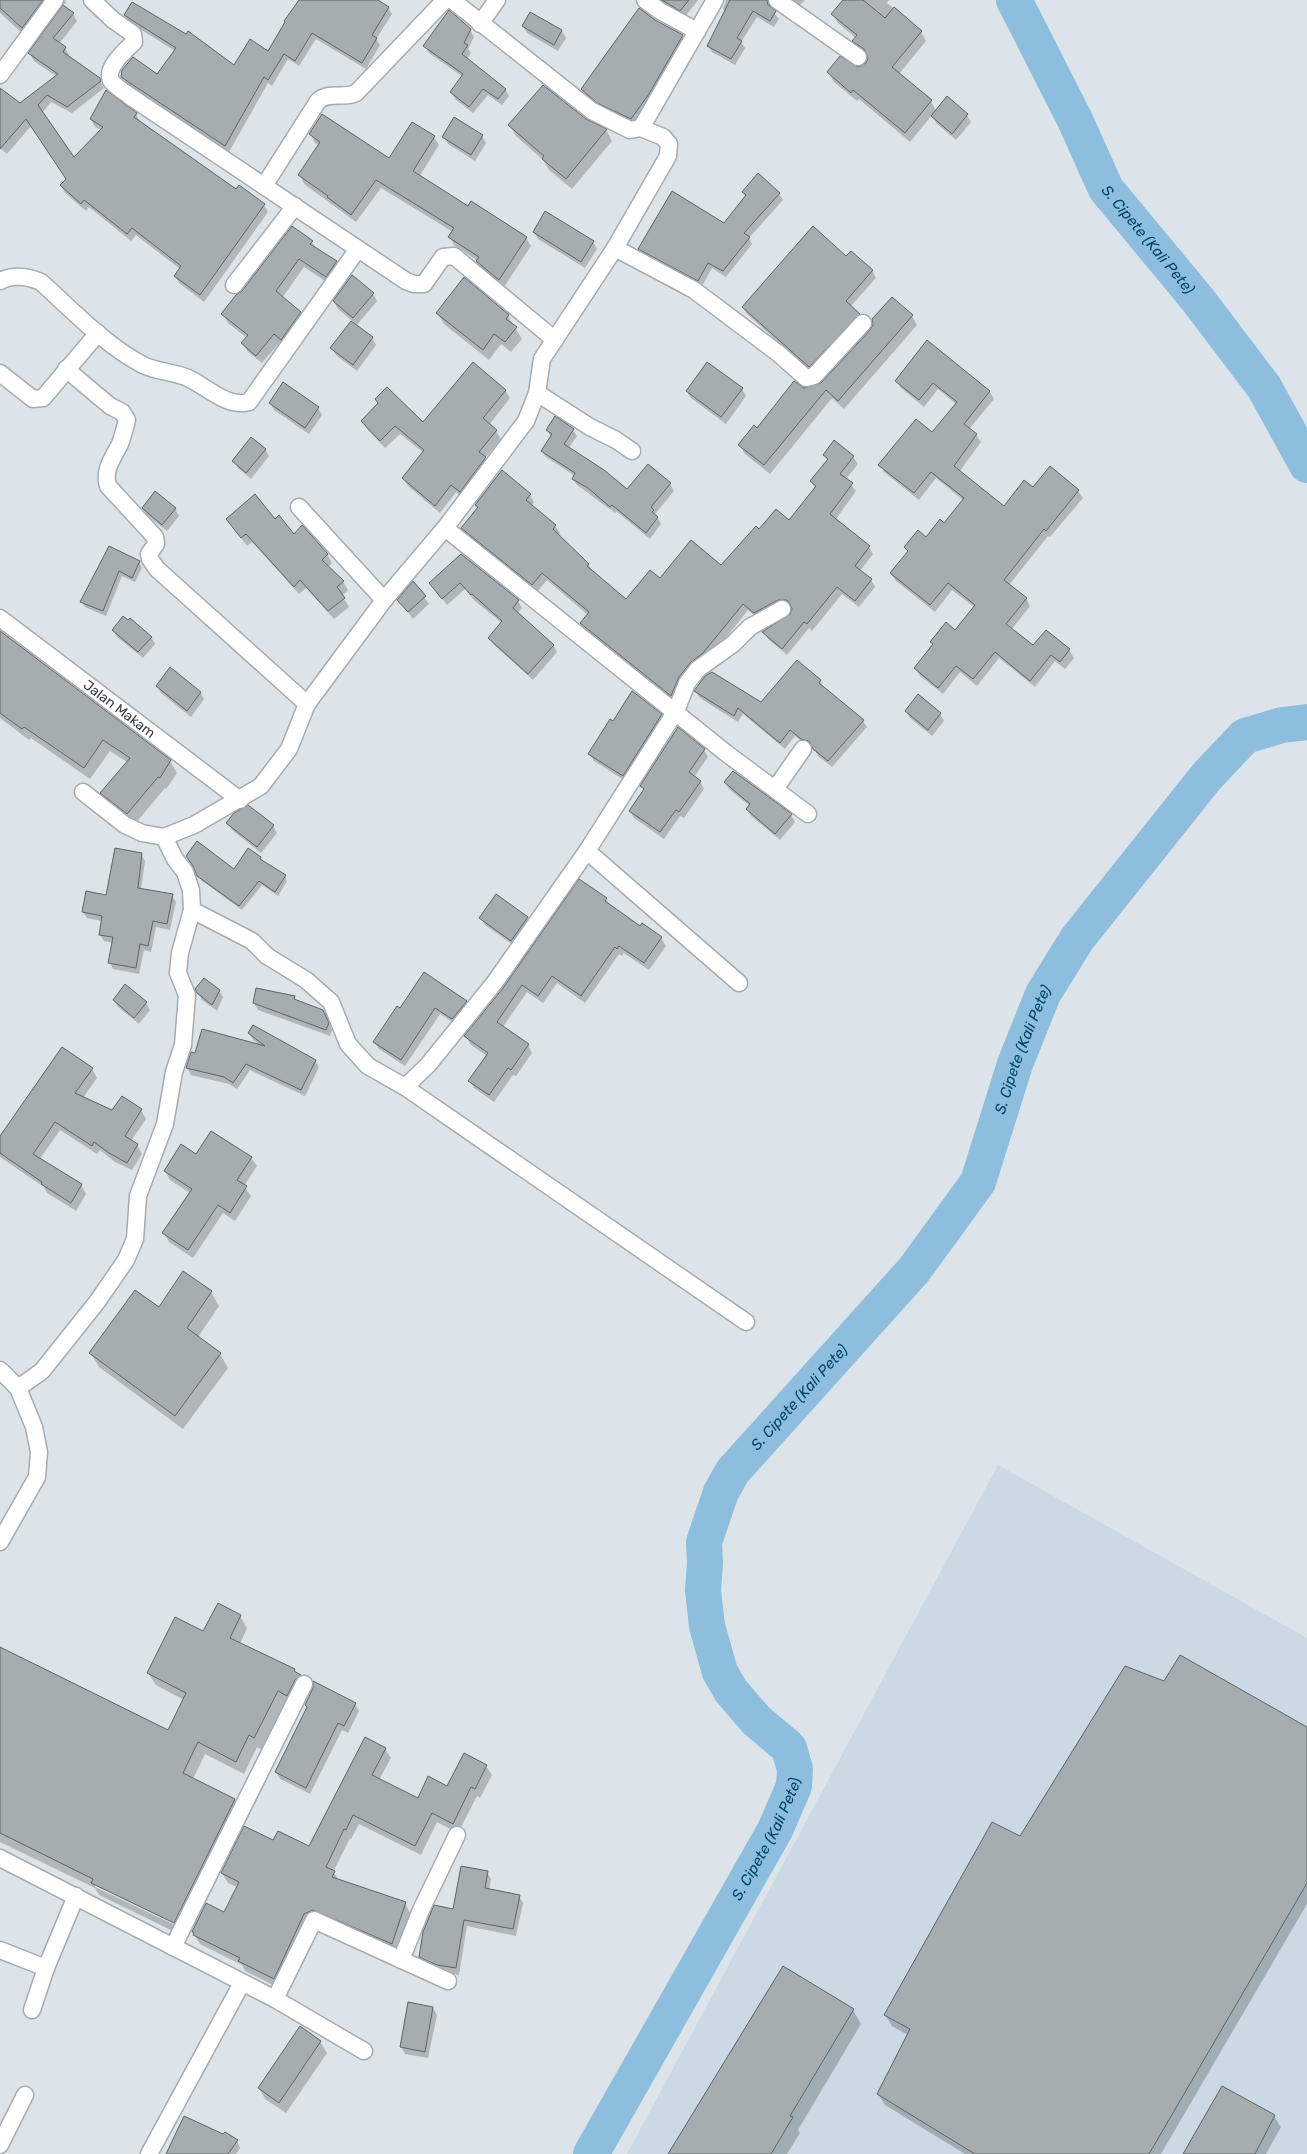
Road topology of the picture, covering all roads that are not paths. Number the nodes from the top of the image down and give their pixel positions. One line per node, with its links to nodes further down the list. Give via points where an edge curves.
1 (55, 0): 12 (street)
2 (92, 0): 14 (street, via 134,38 111,68 111,81)
3 (445, 0): 14 (street, via 356,93 350,96 329,95 318,101)
4 (452, 0): 9 (street)
5 (496, 0): 9 (street)
6 (645, 0): 10 (street)
7 (715, 0): 10 (street)
8 (777, 0): 11 (street)
9 (480, 24): 13 (street, via 592,111 630,130)
10 (697, 31): 13 (street)
11 (858, 57)
12 (0, 74)
13 (641, 128): 16 (street, via 663,137 669,144 668,156)
14 (264, 186): 15 (street)
15 (295, 206): 17 (street); 19 (street)
16 (615, 248): 20 (street, via 694,290 806,378 814,376); 22 (street)
17 (358, 249): 21 (street, via 249,402 230,402 182,375 158,372 140,364); 22 (street, via 414,284 424,284 443,258 454,256)
18 (0, 281): 21 (street, via 19,276 41,282)
19 (234, 285)
20 (863, 323)
21 (98, 333): 23 (street)
22 (555, 340): 25 (street, via 542,359)
23 (66, 369): 24 (street, via 43,398 38,399 26,395); 32 (street, via 110,406 122,412 127,420 105,478 108,486 155,537 156,544 149,554 150,559)
24 (0, 373)
25 (537, 393): 26 (street); 28 (street, via 526,421)
26 (632, 451)
27 (299, 507): 29 (street)
28 (445, 528): 29 (street); 33 (street)
29 (384, 600): 32 (street)
30 (782, 609): 33 (street, via 750,627 733,644 698,669 687,682)
31 (0, 618): 37 (street, Jalan Makam)
32 (307, 704): 37 (street, via 289,748 261,786)
33 (676, 711): 35 (street); 40 (street)
34 (803, 749): 35 (street)
35 (775, 789): 38 (street)
36 (83, 792): 39 (street, via 125,825 142,833)
37 (240, 800): 39 (street)
38 (808, 814)
39 (164, 837): 41 (street, via 186,872)
40 (587, 851): 42 (street); 43 (street, via 495,982 428,1065)
41 (192, 910): 43 (street, via 252,941 267,956 306,980 331,1002 348,1044 368,1066); 46 (street, via 178,973 187,995 183,1045 164,1124 138,1196 135,1239 126,1260 97,1302 42,1371)
42 (739, 984)
43 (405, 1087): 44 (street)
44 (746, 1322)
45 (0, 1370): 46 (street)
46 (18, 1388): 47 (street, via 34,1427 39,1452 37,1477)
47 (0, 1542)
48 (304, 1684): 52 (street)
49 (457, 1835): 54 (street)
50 (0, 1858): 51 (street)
51 (76, 1896): 52 (street); 55 (street)
52 (173, 1946): 57 (street)
53 (0, 1950): 55 (street)
54 (401, 1960): 56 (street); 58 (street, via 314,1920)
55 (46, 1968): 59 (street)
56 (448, 1981)
57 (242, 1983): 58 (street); 63 (street)
58 (275, 1999): 60 (street)
59 (32, 2010)
60 (364, 2051)
61 (25, 2095): 62 (street)
62 (0, 2145)
63 (149, 2154)

